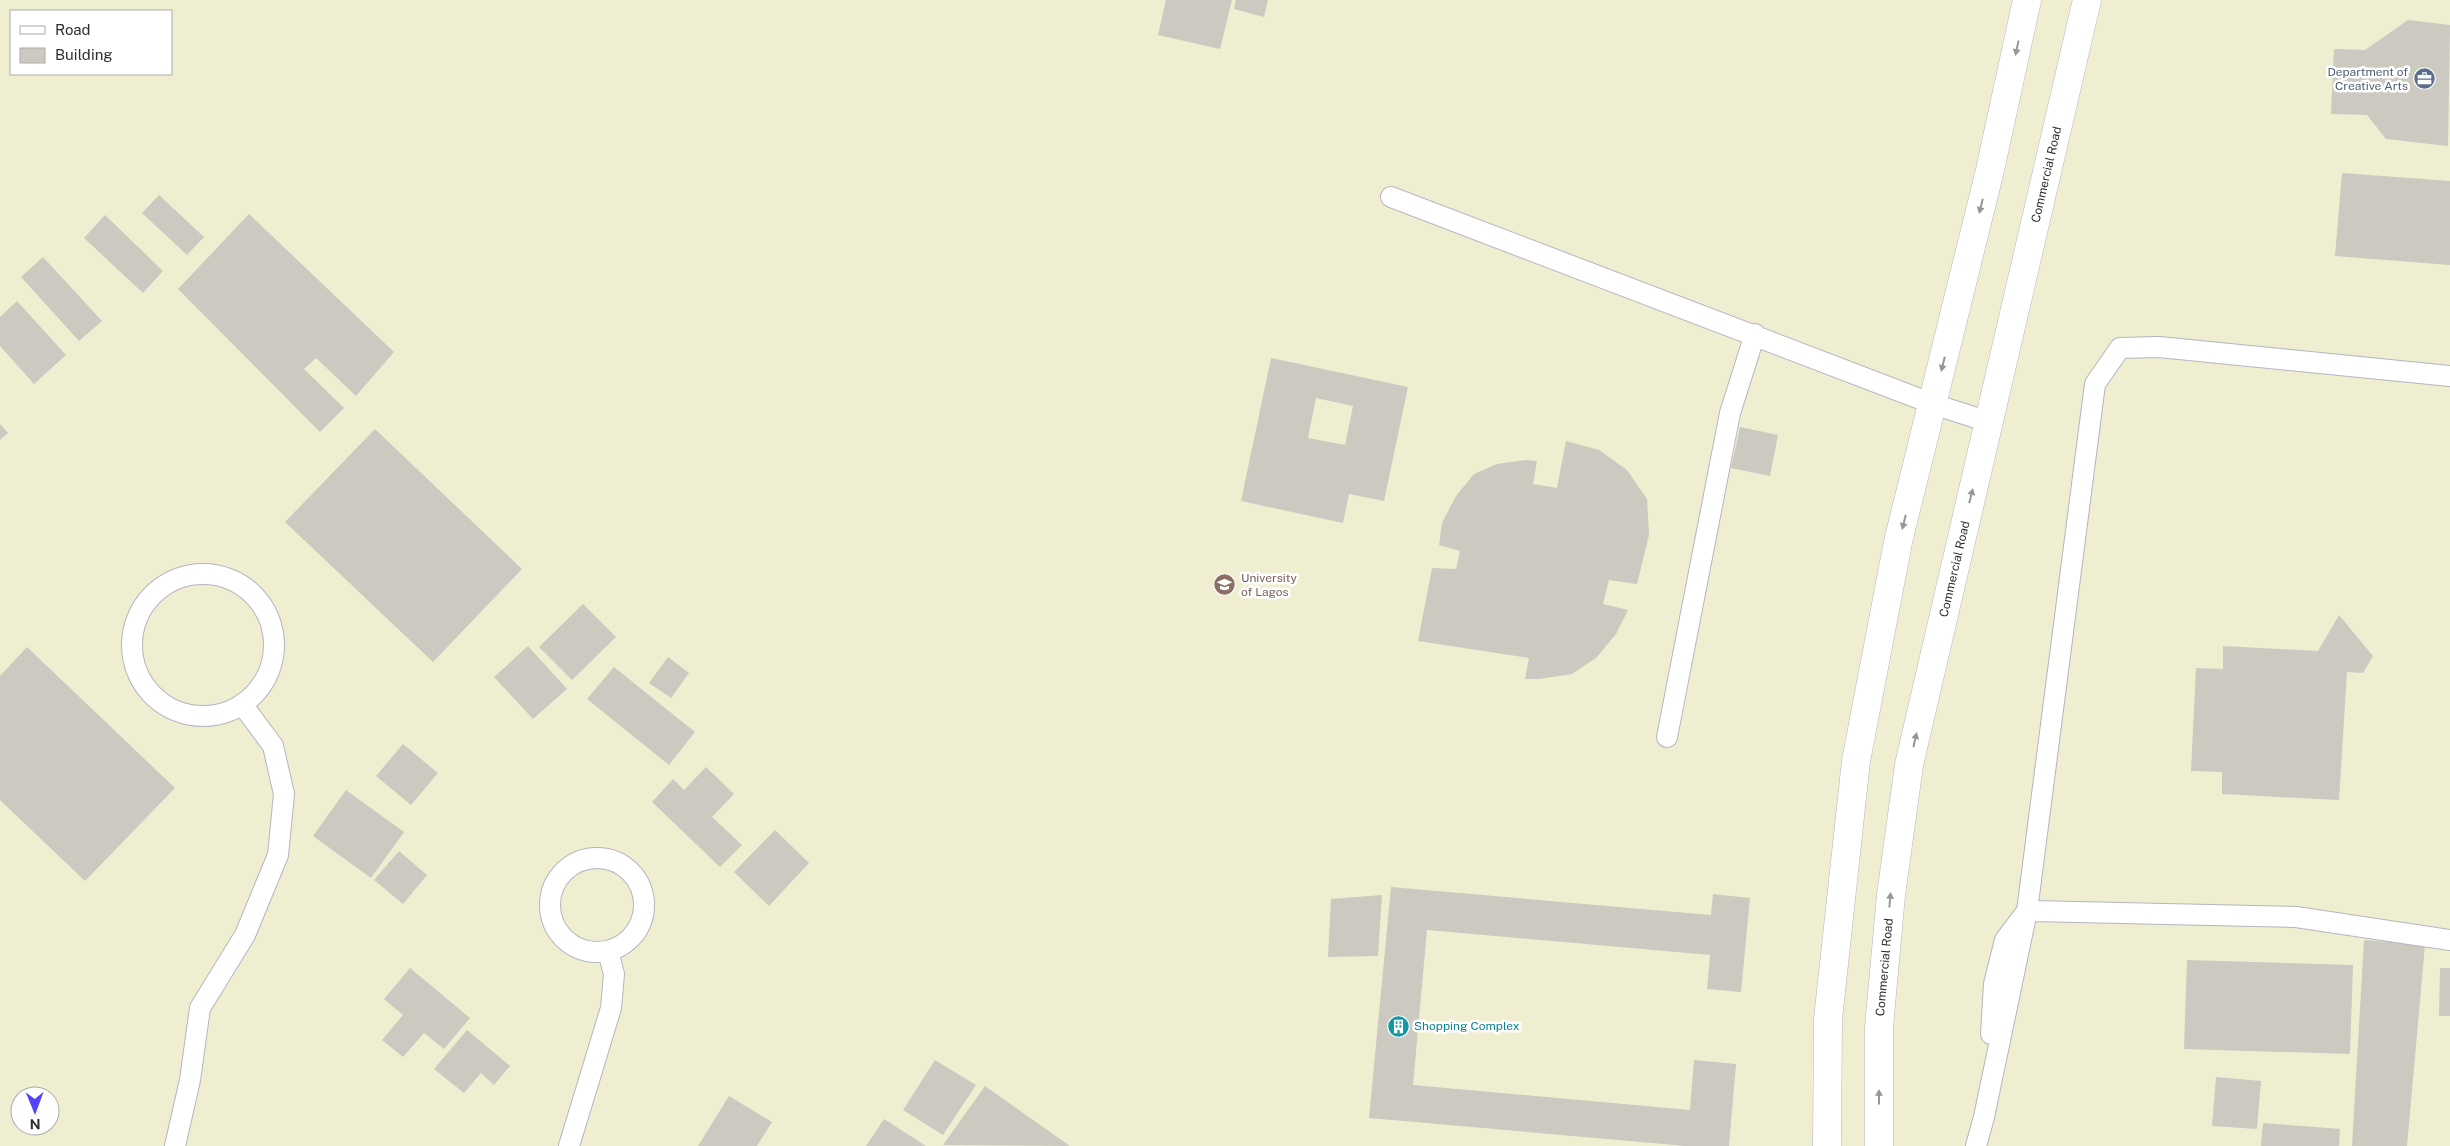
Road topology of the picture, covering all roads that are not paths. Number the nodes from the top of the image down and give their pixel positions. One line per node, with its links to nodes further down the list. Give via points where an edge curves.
1 (2028, 0): 6 (street, one-way to 6)
2 (2087, 0): 7 (street, Commercial Road)
3 (1391, 197): 4 (lane)
4 (1755, 334): 6 (lane); 9 (lane, via 1730,413)
5 (2450, 376): 10 (lane, via 2159,347 2120,348 2095,384)
6 (1933, 404): 7 (lane); 15 (street, one-way to 15, via 1898,542 1856,761 1828,1019)
7 (1989, 422): 16 (street, Commercial Road, one-way to 7, via 1879,1026 1890,894 1909,765)
8 (242, 704): 8 (lane, via 260,688 271,666 274,642 269,619 257,599 238,584 215,575 191,575 169,582 151,596 138,615 132,637 133,660 141,681 156,698 175,711 197,716 220,714); 13 (lane, via 273,746 284,794 278,856 245,935 200,1008 190,1080)
9 (1667, 736)
10 (2027, 911): 11 (lane, via 2296,918); 17 (lane); 18 (lane, via 2005,940 1994,984)
11 (2450, 940)
12 (608, 951): 12 (lane, via 623,945 642,921 643,891 626,866 612,859 596,857 581,860 568,867 554,886 549,908 563,938 576,948); 14 (lane, via 614,974 611,1008)
13 (175, 1146)
14 (569, 1146)
15 (1826, 1146)
16 (1879, 1146)
17 (1976, 1146)
18 (1984, 1146)

